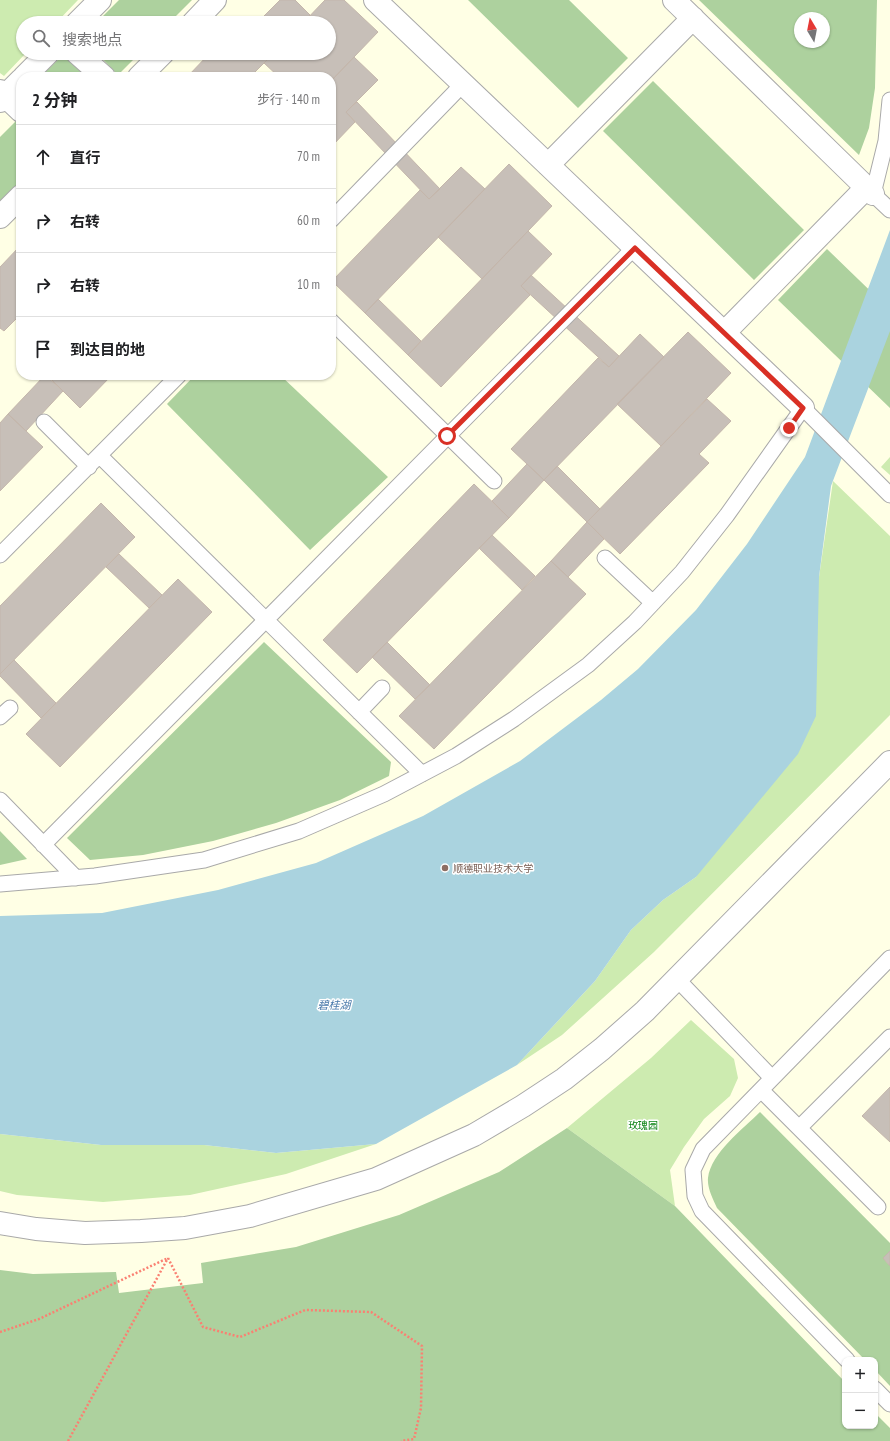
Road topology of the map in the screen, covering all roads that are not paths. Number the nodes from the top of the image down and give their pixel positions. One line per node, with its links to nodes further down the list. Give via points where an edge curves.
1 (100, 0): 5 (street)
2 (215, 0): 6 (street)
3 (375, 0): 15 (street)
4 (674, 0): 7 (street)
5 (84, 16)
6 (200, 16)
7 (693, 18): 19 (street); 20 (street)
8 (41, 60): 11 (street)
9 (85, 60): 12 (street)
10 (156, 60): 13 (street)
11 (29, 72)
12 (98, 72)
13 (144, 72)
14 (16, 84): 16 (street)
15 (464, 84): 19 (street); 23 (lane)
16 (2, 96): 18 (street)
17 (890, 100): 20 (lane, via 886,141)
18 (16, 107)
19 (548, 165): 25 (street)
20 (870, 191): 22 (lane); 27 (street)
21 (16, 201): 24 (street)
22 (890, 210)
23 (336, 215)
24 (0, 217)
25 (635, 248): 27 (street); 31 (lane)
26 (336, 326): 31 (lane)
27 (724, 333): 29 (street)
28 (174, 380): 32 (lane)
29 (803, 408): 35 (lane); 38 (lane, via 727,515 682,572)
30 (44, 422): 33 (lane)
31 (447, 436): 34 (lane); 39 (lane)
32 (100, 456): 33 (lane); 39 (lane)
33 (89, 467): 36 (lane)
34 (494, 481)
35 (890, 495)
36 (0, 555)
37 (605, 558): 38 (lane)
38 (653, 603): 43 (lane, via 588,665 514,719)
39 (266, 620): 41 (lane); 45 (lane)
40 (382, 688): 41 (lane)
41 (359, 712): 43 (lane)
42 (890, 762): 49 (street)
43 (422, 774): 46 (lane, via 384,794 299,831 204,860)
44 (0, 800): 45 (lane)
45 (43, 844): 46 (lane)
46 (76, 878): 47 (lane)
47 (0, 884)
48 (890, 958): 51 (lane)
49 (677, 979): 51 (lane); 55 (street, via 602,1049 524,1106 474,1135 376,1179 250,1216 185,1228 85,1233)
50 (890, 1037): 53 (lane)
51 (772, 1078): 52 (lane)
52 (761, 1090): 53 (lane); 56 (lane, via 703,1149 693,1170 694,1196 702,1211)
53 (799, 1128): 54 (lane)
54 (878, 1207)
55 (0, 1223)
56 (844, 1357)
57 (878, 1392): 58 (lane)
58 (890, 1404)

